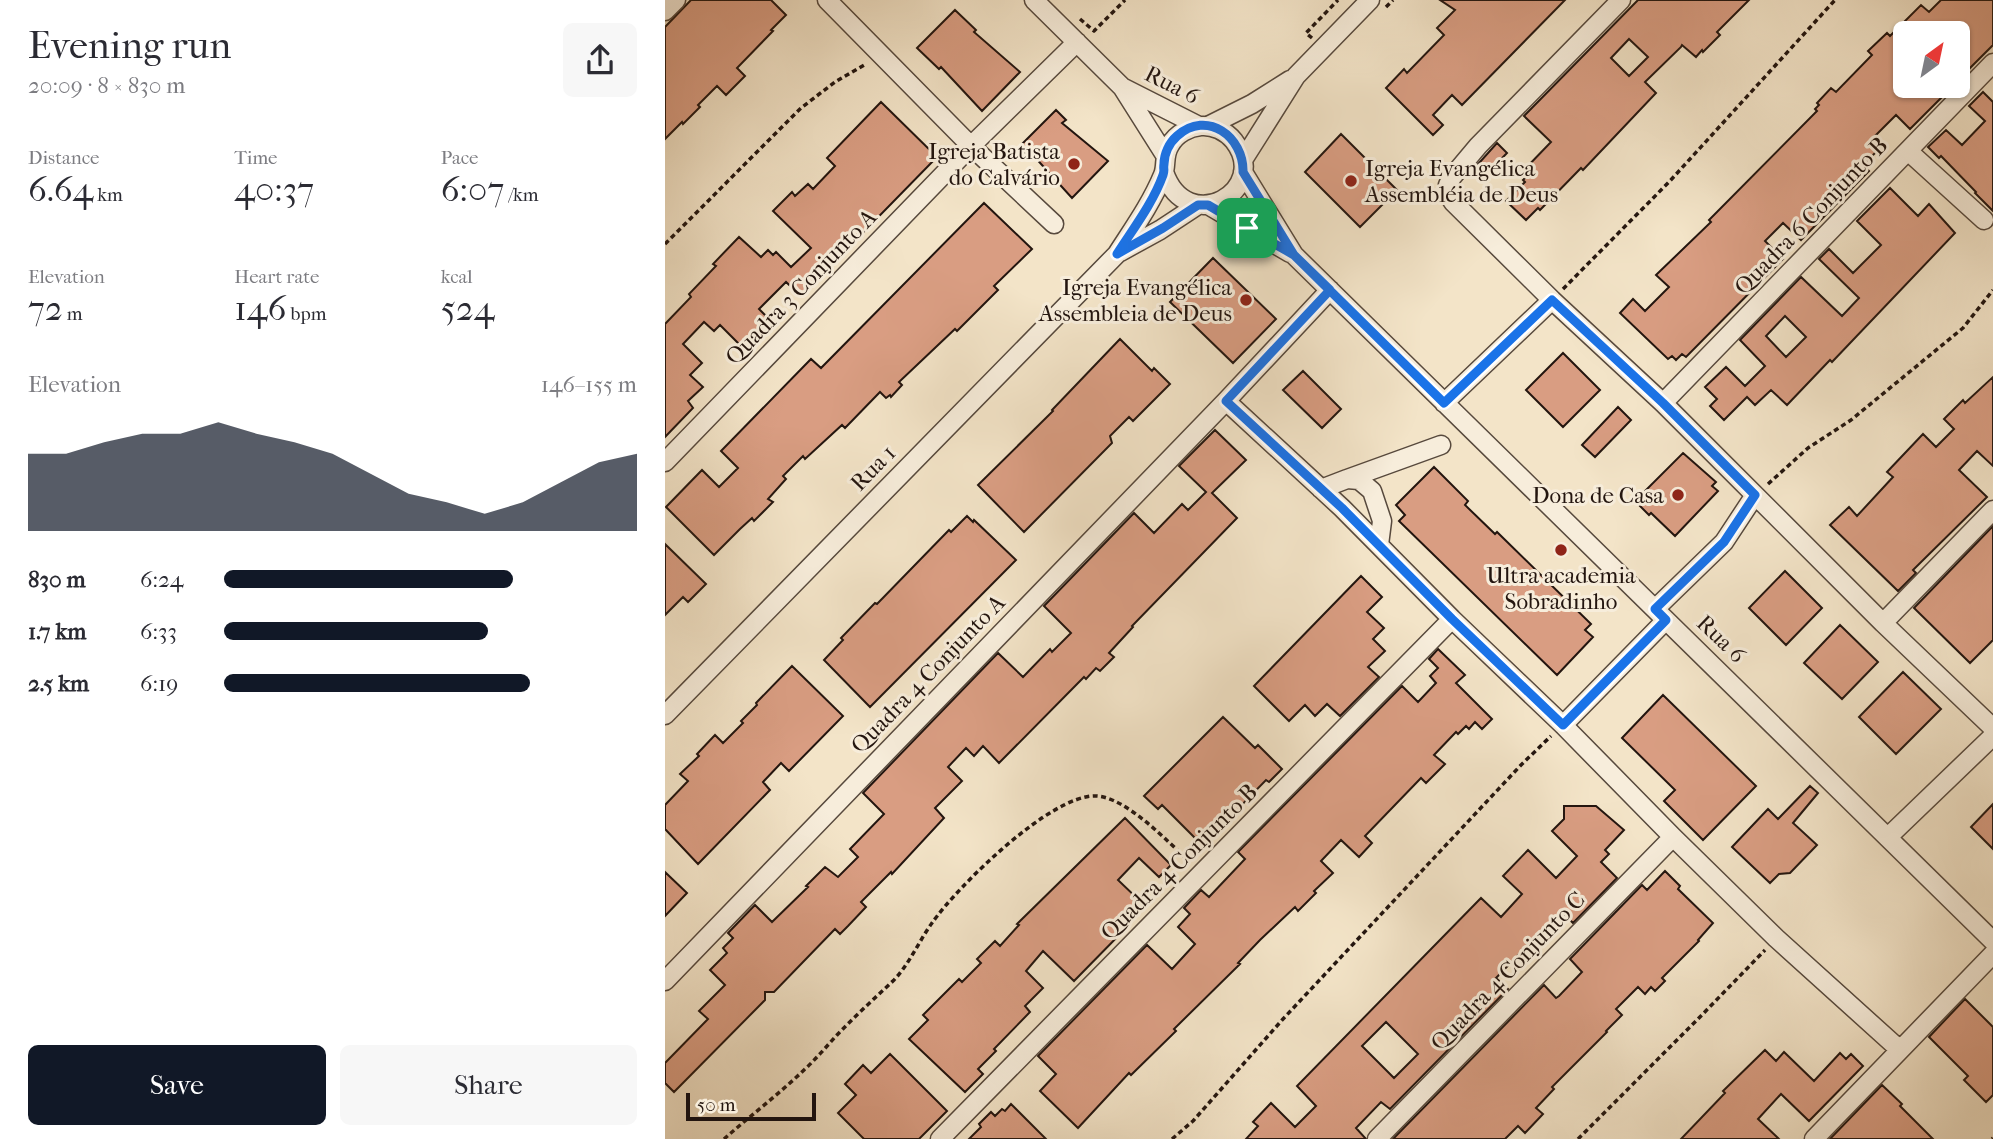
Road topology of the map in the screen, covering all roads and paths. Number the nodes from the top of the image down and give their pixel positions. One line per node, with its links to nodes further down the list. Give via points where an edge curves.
1 (676, 0): 9 (street)
2 (827, 0): 13 (street)
3 (1034, 0): 11 (street, Rua 6)
4 (1125, 0): 10 (path)
5 (1338, 0): 12 (path, via 1306,33)
6 (1370, 0): 12 (street)
7 (1621, 0): 30 (street, via 1478,146 1448,186 1453,202)
8 (1835, 0): 30 (path, via 1669,182)
9 (665, 11)
10 (1094, 32)
11 (1077, 42): 16 (street, Rua 6); 18 (street, Quadra 3 Conjunto A)
12 (1322, 49): 15 (street)
13 (883, 56): 18 (street); 25 (path, via 835,82 801,108)
14 (1993, 63): 19 (street, Quadra 6 Conjunto B)
15 (1296, 76): 17 (street, via 1252,104); 21 (street)
16 (1122, 87): 17 (street, Rua 6); 20 (street, Rua 6)
17 (1204, 126): 20 (street, via 1178,135 1170,144); 21 (street, via 1231,137)
18 (971, 146): 24 (street); 35 (street, Quadra 3 Conjunto A)
19 (1908, 150): 23 (street); 33 (street, Quadra 6 Conjunto B)
20 (1165, 164): 22 (street, via 1168,184 1176,194); 26 (street, via 1143,215)
21 (1243, 166): 22 (street, via 1231,194 1221,202); 27 (street, Rua 6)
22 (1203, 205): 26 (street); 27 (street, Rua 6)
23 (1984, 220)
24 (1054, 224)
25 (665, 244)
26 (1117, 254): 44 (street, Rua 1)
27 (1294, 255): 28 (street, Rua 6)
28 (1330, 290): 31 (street, Quadra 4 Conjunto A); 32 (street, Rua 6)
29 (1993, 290): 38 (path, via 1963,328)
30 (1552, 300): 32 (street); 33 (street)
31 (1226, 401): 37 (street); 54 (street, Quadra 4 Conjunto A)
32 (1444, 403): 41 (street, Rua 6)
33 (1663, 403): 38 (street)
34 (1441, 445): 36 (street)
35 (665, 462)
36 (1347, 479): 37 (street); 40 (street, via 1359,480 1372,491 1382,521)
37 (1321, 489): 40 (street)
38 (1755, 495): 41 (street, via 1724,542); 43 (street)
39 (1993, 510): 43 (street)
40 (1378, 545): 42 (street)
41 (1660, 615): 45 (street); 49 (street, Rua 6)
42 (1452, 619): 45 (street); 50 (street, Quadra 4 Conjunto B)
43 (1882, 623): 46 (street)
44 (665, 715)
45 (1563, 725): 48 (street); 58 (path)
46 (1993, 728)
47 (1993, 736): 49 (street)
48 (1673, 837): 51 (street); 59 (street, Quadra 4 Conjunto C)
49 (1888, 837): 52 (street, Rua 6)
50 (1202, 873): 56 (path, via 1130,809 1097,796 1066,803 971,876 931,924 903,970 803,1071); 57 (street, Quadra 4 Conjunto B)
51 (1776, 938): 55 (street); 60 (path)
52 (1993, 941)
53 (1993, 954): 55 (street)
54 (665, 981)
55 (1900, 1050): 61 (street)
56 (724, 1139)
57 (940, 1139)
58 (1172, 1139)
59 (1377, 1139)
60 (1578, 1139)
61 (1814, 1139)

